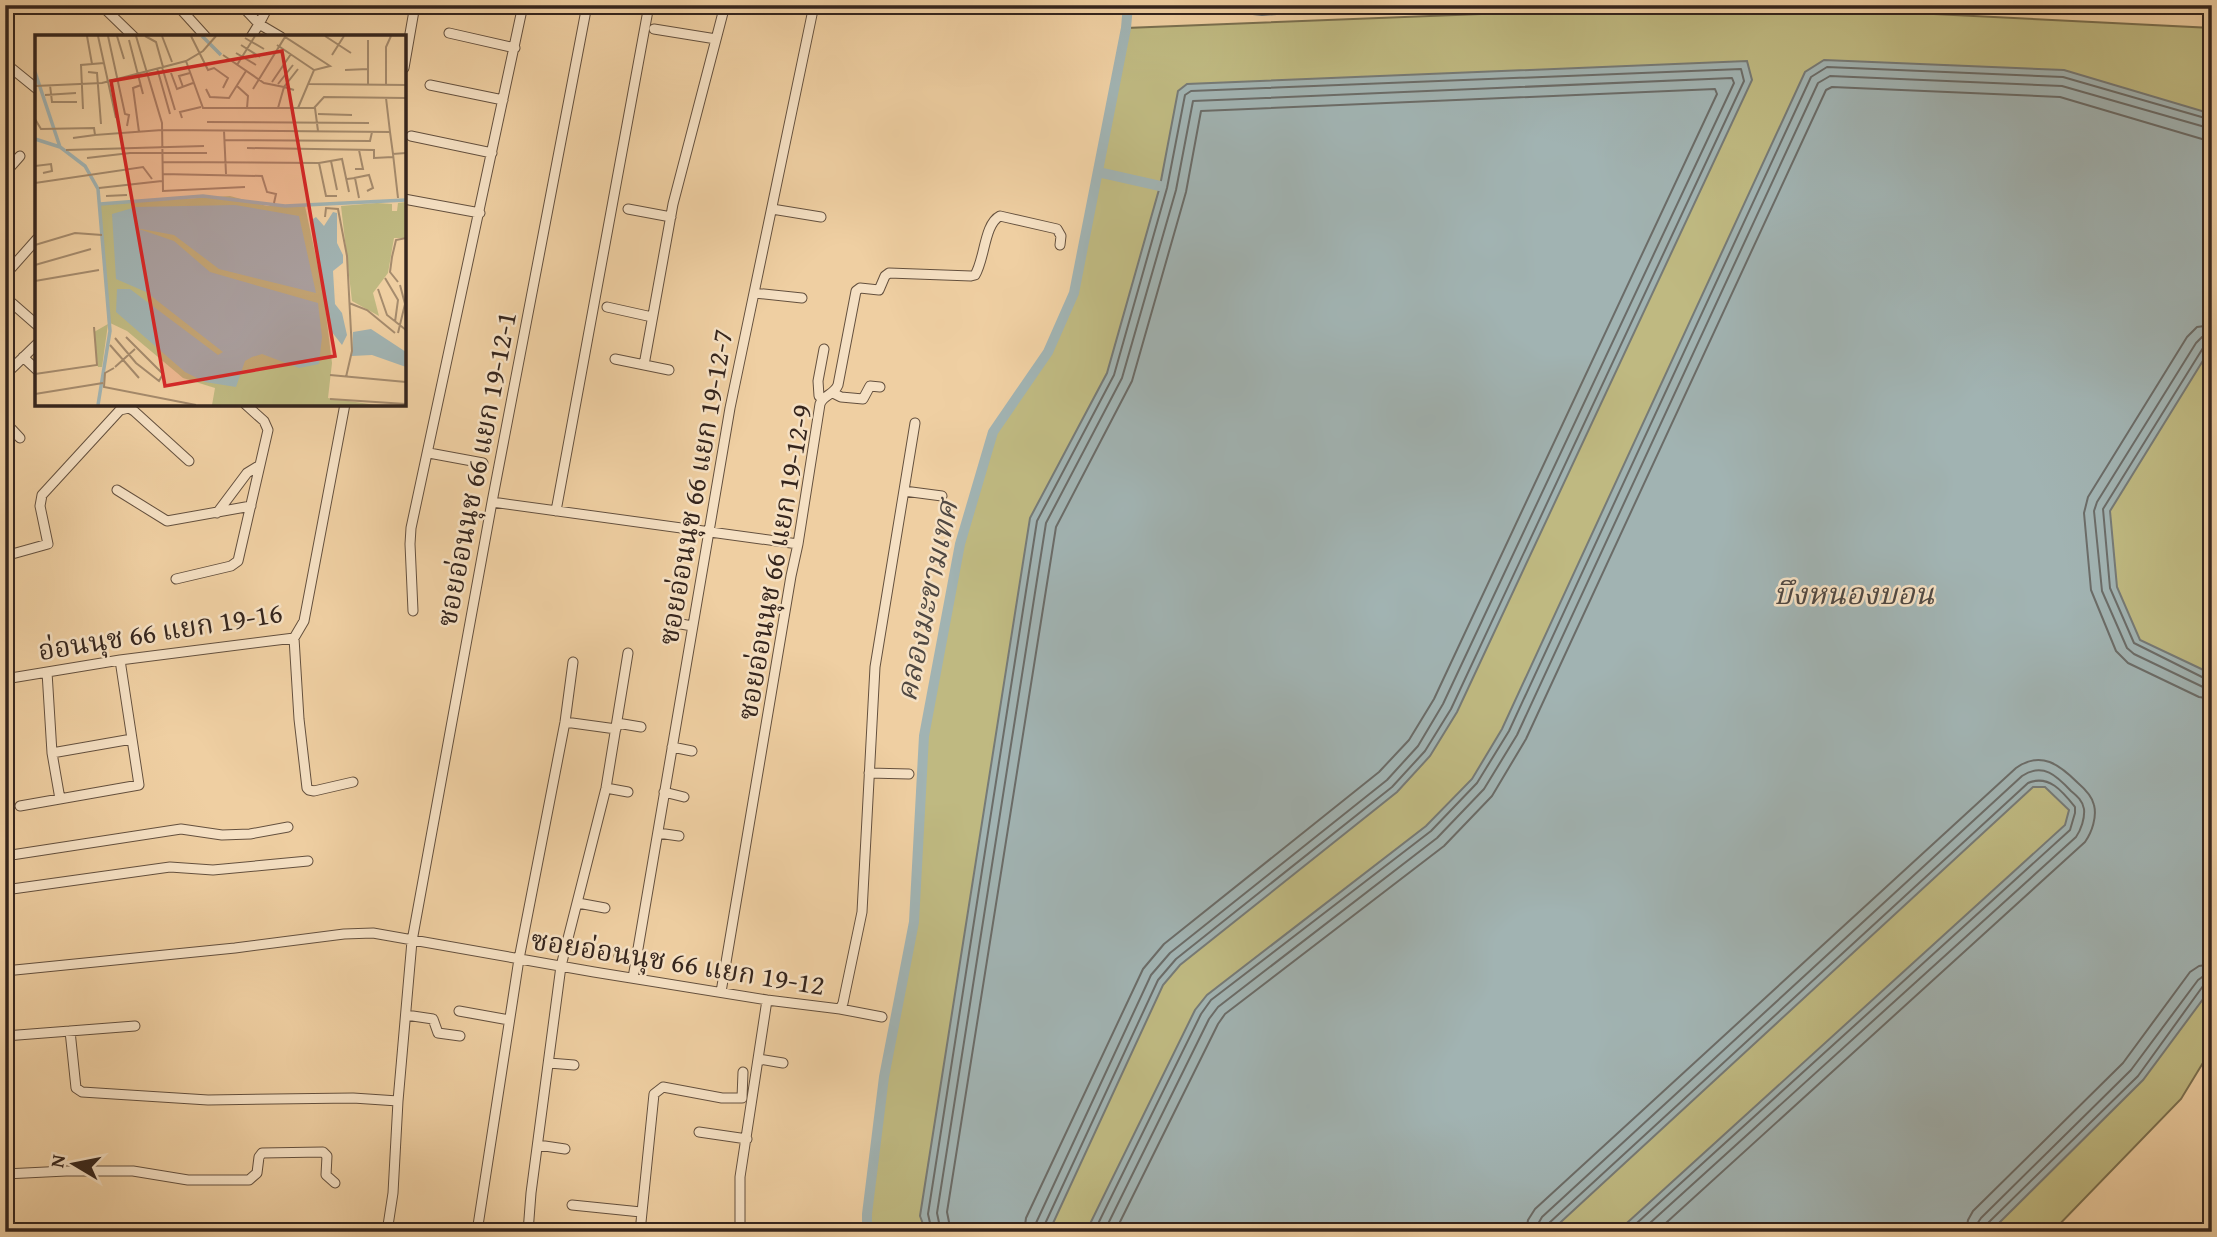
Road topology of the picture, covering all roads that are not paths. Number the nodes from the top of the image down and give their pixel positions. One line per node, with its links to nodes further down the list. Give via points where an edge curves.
1 (102, 5): 14 (street)
2 (177, 5): 15 (street)
3 (241, 5): 11 (street)
4 (269, 5): 11 (street)
5 (415, 5): 20 (street)
6 (523, 5): 19 (street)
7 (587, 5): 67 (street, ซอยอ่อนนุช 66 แยก 19-12-1)
8 (649, 5): 69 (street)
9 (724, 5): 18 (street)
10 (814, 5): 31 (street, ซอยอ่อนนุช 66 แยก 19-12-7)
11 (259, 24): 16 (street); 17 (street)
12 (654, 29): 18 (street)
13 (449, 33): 19 (street)
14 (132, 35)
15 (204, 35)
16 (252, 35)
17 (278, 35)
18 (716, 39): 33 (street)
19 (515, 48): 24 (street)
20 (406, 57)
21 (5, 63): 23 (street)
22 (430, 85): 24 (street)
23 (35, 87)
24 (503, 100): 26 (street)
25 (411, 136): 26 (street)
26 (492, 153): 32 (street)
27 (20, 156): 28 (street)
28 (5, 173)
29 (406, 199): 32 (street)
30 (628, 209): 33 (street)
31 (772, 209): 34 (street); 38 (street, ซอยอ่อนนุช 66 แยก 19-12-7)
32 (480, 213): 60 (street)
33 (671, 217): 42 (street)
34 (821, 217)
35 (35, 241): 37 (street)
36 (1060, 245): 53 (street, ซอยอ่อนนุช 66 แยก 19-12-9, via 1057,229 1000,216 991,222 975,275 889,273 879,290 858,289)
37 (5, 275)
38 (754, 293): 40 (street); 71 (street, ซอยอ่อนนุช 66 แยก 19-12-7)
39 (5, 297): 43 (street)
40 (802, 298)
41 (607, 307): 42 (street)
42 (652, 317): 48 (street)
43 (35, 323)
44 (35, 346): 46 (street)
45 (824, 349): 54 (street, via 817,387)
46 (23, 357): 49 (street); 51 (street)
47 (615, 359): 48 (street)
48 (644, 365): 50 (street)
49 (35, 368)
50 (669, 369)
51 (5, 375)
52 (880, 387): 53 (street, via 870,386 863,399)
53 (833, 393): 54 (street, ซอยอ่อนนุช 66 แยก 19-12-9)
54 (823, 399): 72 (street, ซอยอ่อนนุช 66 แยก 19-12-9)
55 (247, 406): 63 (street, via 267,425)
56 (345, 406): 78 (street, อ่อนนุช 66 แยก 19-16, via 304,621)
57 (5, 422): 59 (street)
58 (915, 423): 65 (street, ซอยอ่อนนุช 66 แยก 19-12)
59 (20, 438)
60 (429, 453): 62 (street); 75 (street, via 411,528)
61 (189, 461): 73 (street, via 135,411 120,410 42,495 48,544)
62 (483, 463)
63 (260, 464): 68 (street); 70 (street, via 247,473)
64 (117, 490): 70 (street, via 167,521)
65 (904, 491): 66 (street); 91 (street, ซอยอ่อนนุช 66 แยก 19-12, via 875,667)
66 (942, 496)
67 (492, 502): 69 (street); 108 (street, ซอยอ่อนนุช 66 แยก 19-12-1)
68 (251, 506): 70 (street); 74 (street, via 236,564)
69 (556, 511): 71 (street)
70 (217, 513)
71 (708, 532): 72 (street); 77 (street, ซอยอ่อนนุช 66 แยก 19-12-7)
72 (798, 544): 115 (street, ซอยอ่อนนุช 66 แยก 19-12-9)
73 (5, 556)
74 (176, 579)
75 (413, 611)
76 (670, 622): 77 (street)
77 (692, 626): 88 (street, ซอยอ่อนนุช 66 แยก 19-12-7)
78 (294, 638): 80 (street, อ่อนนุช 66 แยก 19-16); 93 (street, via 307,788 314,791)
79 (628, 653): 85 (street)
80 (120, 660): 82 (street, อ่อนนุช 66 แยก 19-16); 87 (street)
81 (573, 662): 84 (street)
82 (47, 672): 83 (street, อ่อนนุช 66 แยก 19-16); 90 (street)
83 (5, 679)
84 (565, 722): 85 (street); 110 (street)
85 (616, 726): 86 (street); 94 (street)
86 (641, 727)
87 (132, 739): 90 (street); 98 (street, via 139,785)
88 (672, 747): 89 (street); 96 (street, ซอยอ่อนนุช 66 แยก 19-12-7)
89 (692, 751)
90 (52, 753): 98 (street)
91 (869, 773): 92 (street); 117 (street, ซอยอ่อนนุช 66 แยก 19-12, via 862,912)
92 (909, 774)
93 (353, 782)
94 (606, 788): 95 (street); 106 (street)
95 (628, 792)
96 (664, 792): 97 (street); 101 (street, ซอยอ่อนนุช 66 แยก 19-12-7)
97 (684, 797)
98 (60, 799): 99 (street)
99 (20, 806)
100 (288, 827): 103 (street, via 222,835 181,829)
101 (657, 833): 102 (street); 111 (street, ซอยอ่อนนุช 66 แยก 19-12-7)
102 (679, 836)
103 (5, 856)
104 (308, 861): 105 (street, via 213,870 170,867)
105 (5, 890)
106 (578, 903): 107 (street); 112 (street)
107 (605, 908)
108 (412, 941): 110 (street, ซอยอ่อนนุช 66 แยก 19-12); 113 (street, ซอยอ่อนนุช 66 แยก 19-12, via 373,933 344,934); 119 (street, ซอยอ่อนนุช 66 แยก 19-12-1)
109 (619, 956): 111 (street)
110 (519, 959): 112 (street, ซอยอ่อนนุช 66 แยก 19-12); 121 (street)
111 (636, 960): 114 (street, ซอยอ่อนนุช 66 แยก 19-12-7)
112 (561, 966): 114 (street, ซอยอ่อนนุช 66 แยก 19-12); 127 (street)
113 (5, 971)
114 (633, 978): 115 (street, ซอยอ่อนนุช 66 แยก 19-12)
115 (721, 992): 116 (street, ซอยอ่อนนุช 66 แยก 19-12)
116 (767, 1000): 117 (street, ซอยอ่อนนุช 66 แยก 19-12); 126 (street)
117 (840, 1009): 120 (street)
118 (459, 1011): 121 (street)
119 (405, 1015): 125 (street, via 433,1019 438,1033); 131 (street, ซอยอ่อนนุช 66 แยก 19-12-1)
120 (882, 1017)
121 (509, 1020): 142 (street)
122 (135, 1026): 123 (street)
123 (70, 1031): 124 (street); 131 (street, via 76,1088 82,1092 208,1100)
124 (5, 1036)
125 (460, 1036)
126 (759, 1059): 128 (street); 133 (street)
127 (549, 1063): 129 (street); 134 (street)
128 (783, 1063)
129 (573, 1065)
130 (743, 1072): 139 (street, via 742,1098 663,1087 654,1094)
131 (398, 1101): 141 (street, ซอยอ่อนนุช 66 แยก 19-12-1)
132 (699, 1132): 133 (street)
133 (747, 1139): 145 (street, via 740,1177)
134 (538, 1145): 135 (street); 140 (street)
135 (565, 1149)
136 (5, 1174): 137 (street, via 133,1171 187,1180 250,1180 257,1173 259,1157 266,1152 323,1152 326,1175)
137 (335, 1183)
138 (572, 1205): 139 (street)
139 (641, 1212): 144 (street)
140 (528, 1231): 143 (street)
141 (387, 1232)
142 (477, 1232)
143 (536, 1232)
144 (640, 1232)
145 (740, 1232)

